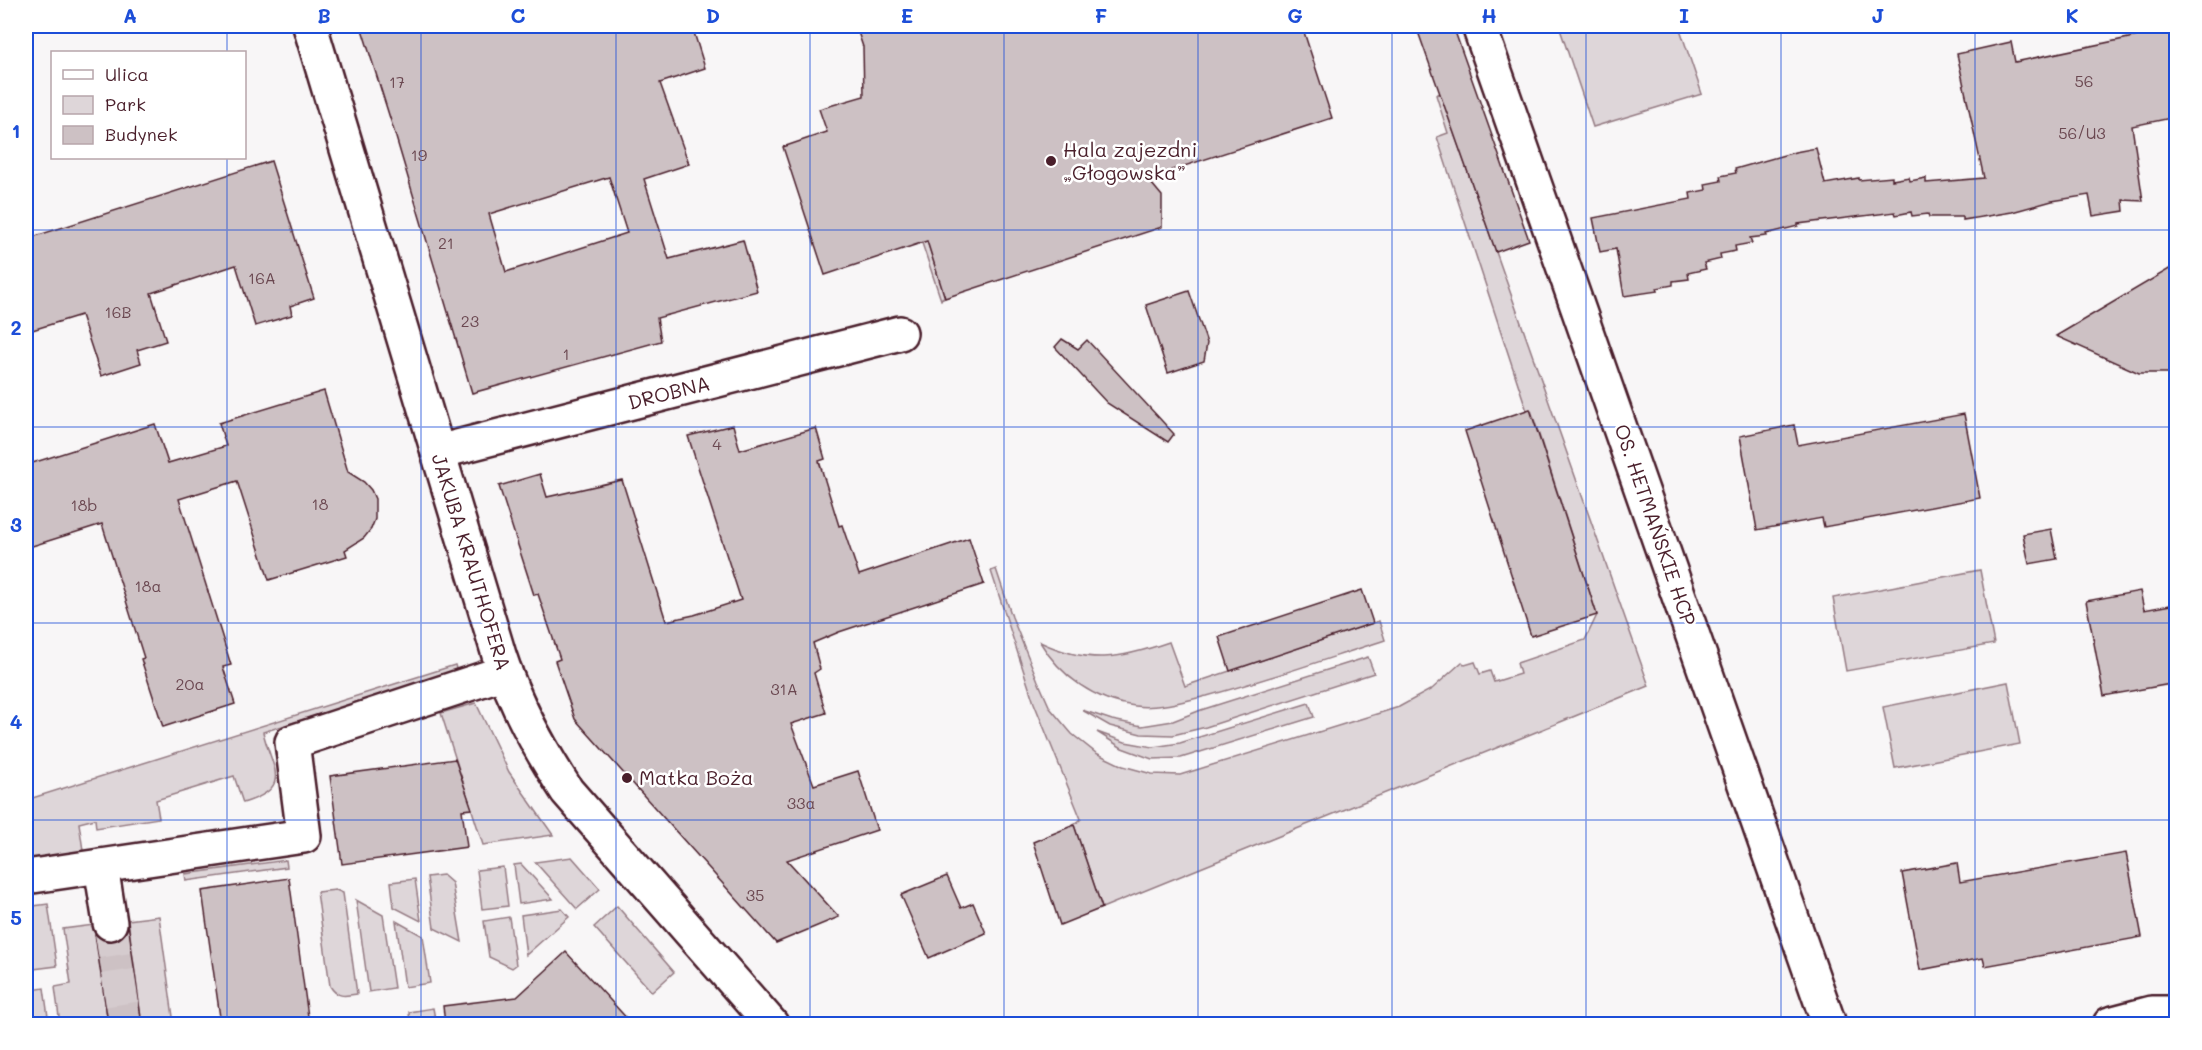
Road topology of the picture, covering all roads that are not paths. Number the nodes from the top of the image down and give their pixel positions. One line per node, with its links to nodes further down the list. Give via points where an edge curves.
1 (310, 26): 4 (street, JAKUBA KRAUTHOFERA)
2 (1479, 26): 11 (street, OS. HETMAŃSKIE HCP)
3 (900, 333): 4 (street, DROBNA)
4 (438, 452): 5 (street, JAKUBA KRAUTHOFERA)
5 (505, 672): 6 (street, via 292,742 304,836); 10 (street, JAKUBA KRAUTHOFERA, via 521,713 567,791)
6 (101, 866): 7 (street); 8 (street)
7 (26, 877)
8 (110, 923)
9 (2168, 1007): 12 (street)
10 (771, 1024)
11 (1829, 1024)
12 (2109, 1024)

